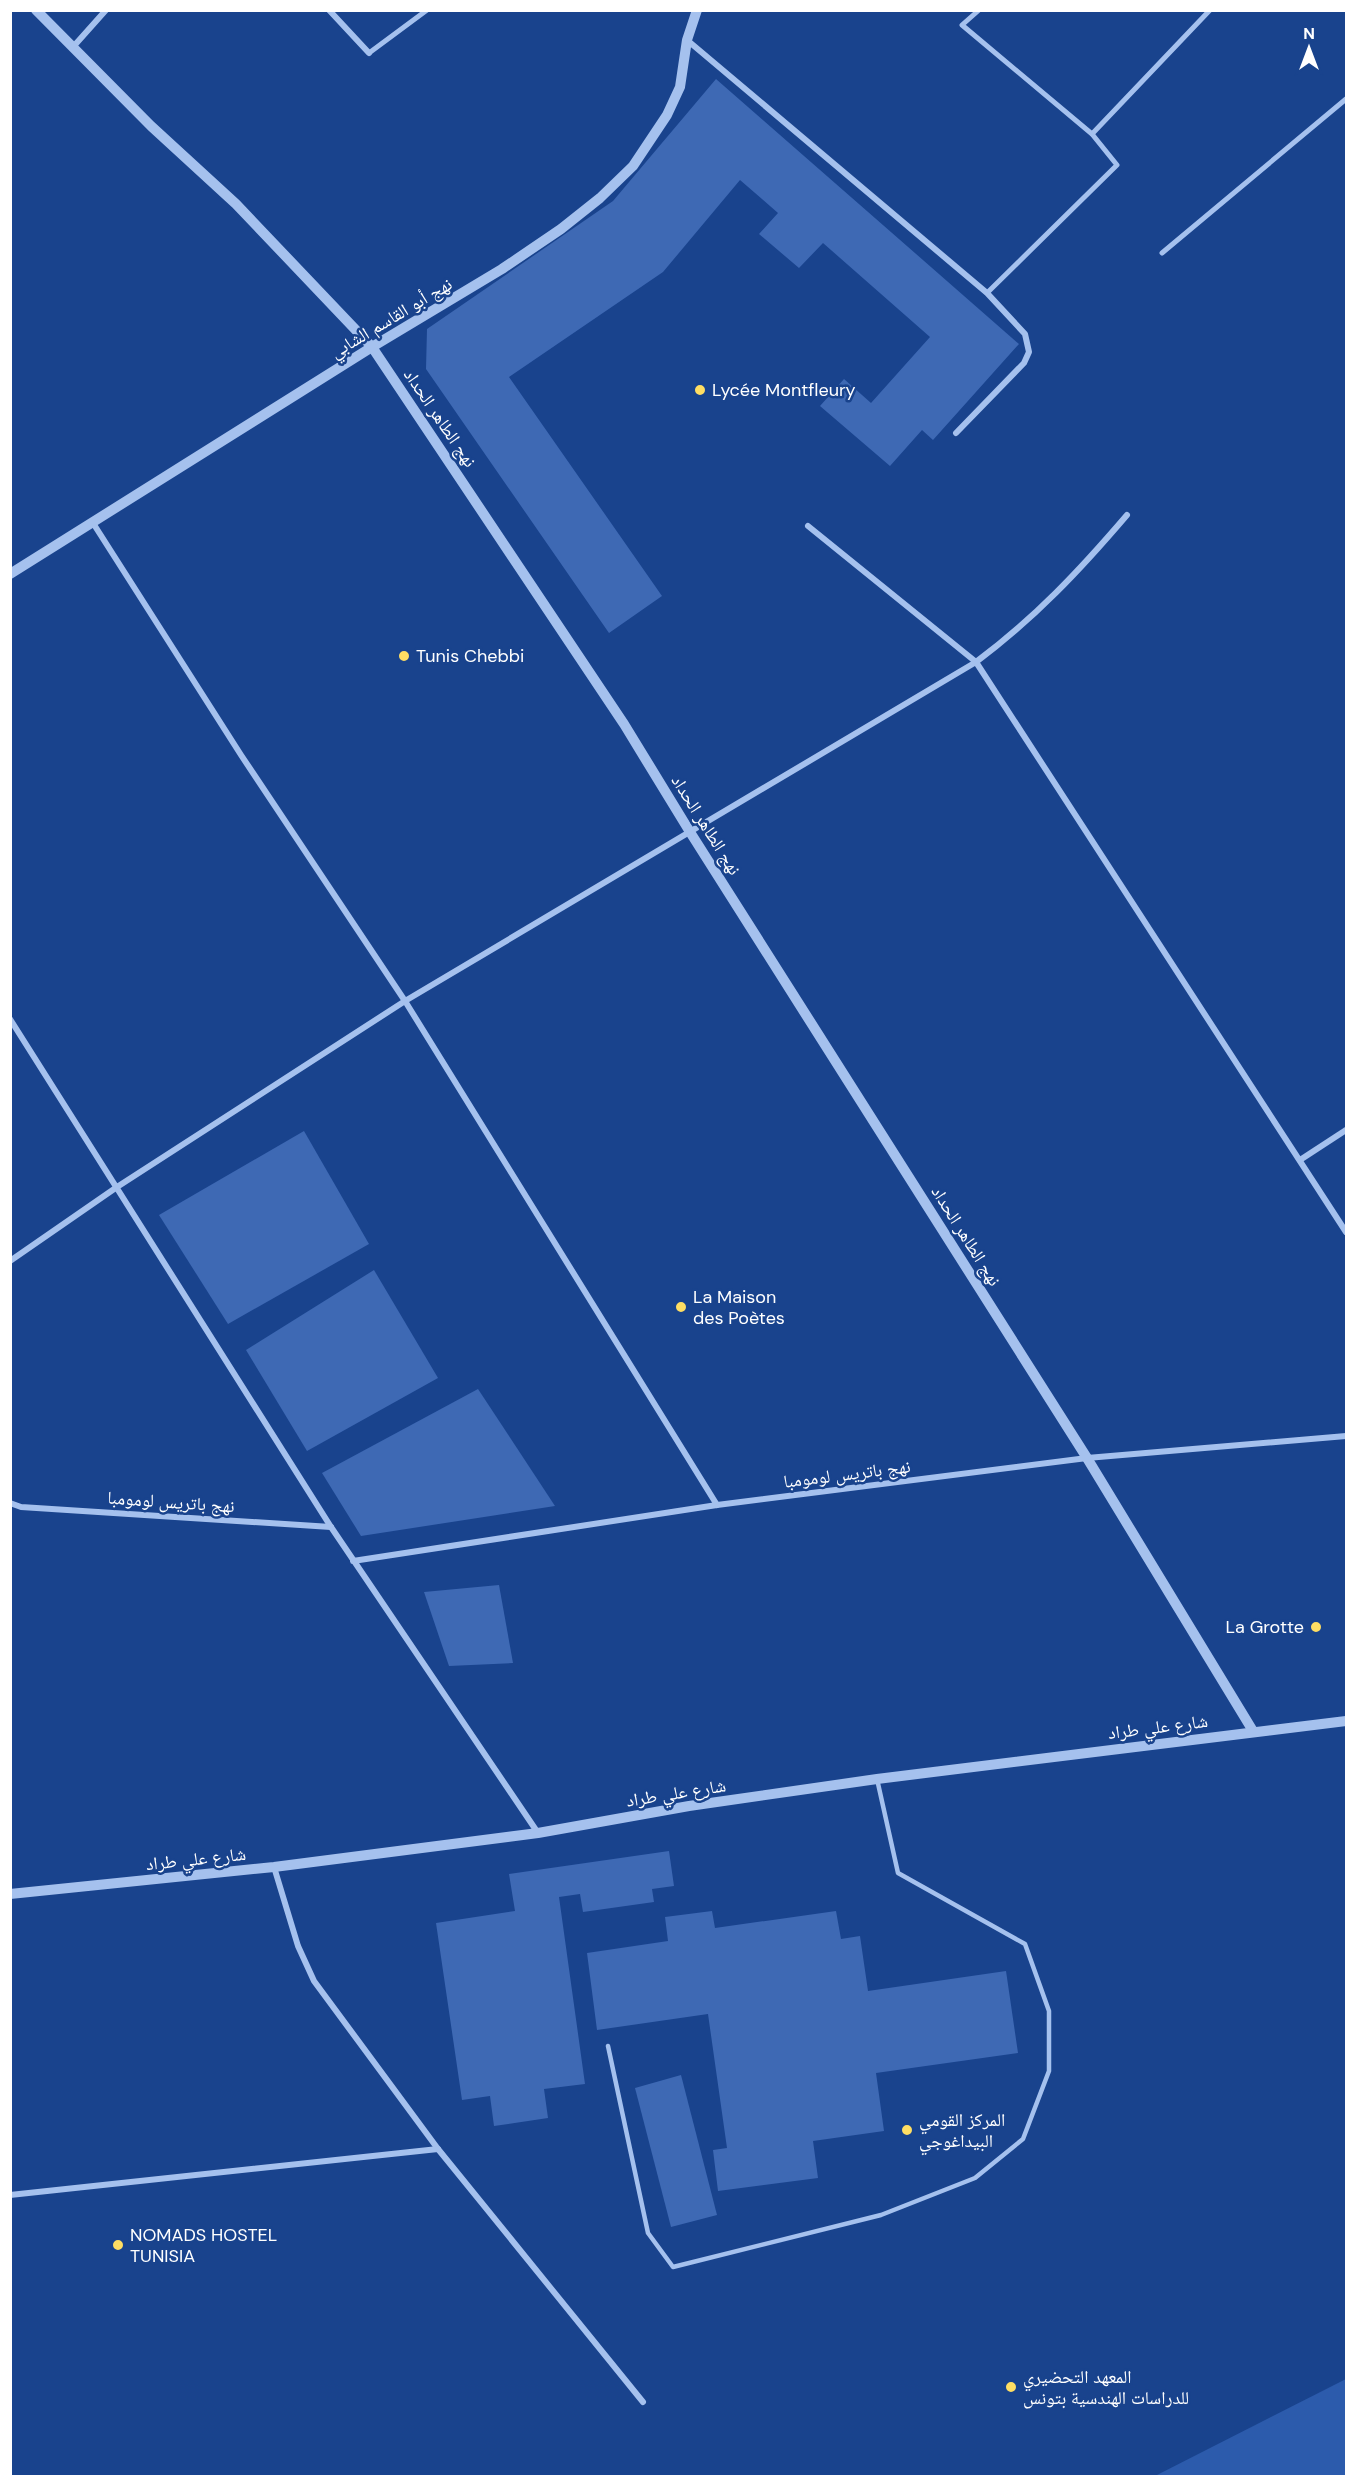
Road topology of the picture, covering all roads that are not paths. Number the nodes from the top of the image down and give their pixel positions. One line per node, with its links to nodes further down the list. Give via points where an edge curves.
1 (36, 10): 9 (street, نهج الطاهر الحداد)
2 (106, 10): 9 (street)
3 (329, 10): 10 (street)
4 (427, 10): 10 (street)
5 (697, 10): 8 (street, نهج أبو القاسم الشابي)
6 (979, 10): 12 (street, via 962,25)
7 (1210, 10): 12 (street)
8 (687, 40): 14 (street); 15 (street, نهج أبو القاسم الشابي, via 680,87 667,115 633,166 561,229)
9 (73, 47): 15 (street, نهج الطاهر الحداد, via 243,212)
10 (369, 53)
11 (1347, 99): 13 (street)
12 (1092, 134): 14 (street, via 1117,165)
13 (1162, 253)
14 (987, 294): 16 (street, via 1025,334 1029,352 1024,363)
15 (372, 347): 18 (street, نهج أبو القاسم الشابي); 22 (street, نهج الطاهر الحداد, via 624,724)
16 (956, 433)
17 (1127, 516): 21 (street, via 1040,610)
18 (93, 523): 20 (street, نهج أبو القاسم الشابي); 23 (street, via 241,755)
19 (808, 526): 21 (street)
20 (10, 574)
21 (976, 662): 22 (street); 26 (street)
22 (690, 832): 23 (street); 31 (street, نهج الطاهر الحداد)
23 (405, 1000): 27 (street); 33 (street)
24 (10, 1018): 27 (street)
25 (1347, 1130): 26 (street)
26 (1300, 1160): 28 (street)
27 (117, 1187): 29 (street); 34 (street)
28 (1347, 1232)
29 (10, 1261)
30 (1347, 1436): 31 (street, نهج باتريس لومومبا)
31 (1087, 1458): 33 (street, نهج باتريس لومومبا); 37 (street, نهج الطاهر الحداد)
32 (10, 1503): 34 (street, نهج باتريس لومومبا, via 21,1508)
33 (717, 1505): 35 (street, نهج باتريس لومومبا)
34 (331, 1527): 35 (street)
35 (353, 1561): 39 (street)
36 (1347, 1721): 37 (street, شارع علي طراد)
37 (1253, 1731): 38 (street, شارع علي طراد)
38 (877, 1779): 39 (street, شارع علي طراد); 42 (lane, via 898,1873 1025,1944 1049,2011 1049,2072 1023,2139 975,2178 881,2215 673,2266 648,2233)
39 (538, 1833): 40 (street, شارع علي طراد)
40 (274, 1867): 41 (street, شارع علي طراد); 43 (street, via 298,1946 314,1981)
41 (10, 1894)
42 (608, 2046)
43 (438, 2149): 44 (street); 45 (street)
44 (10, 2195)
45 (643, 2402)

